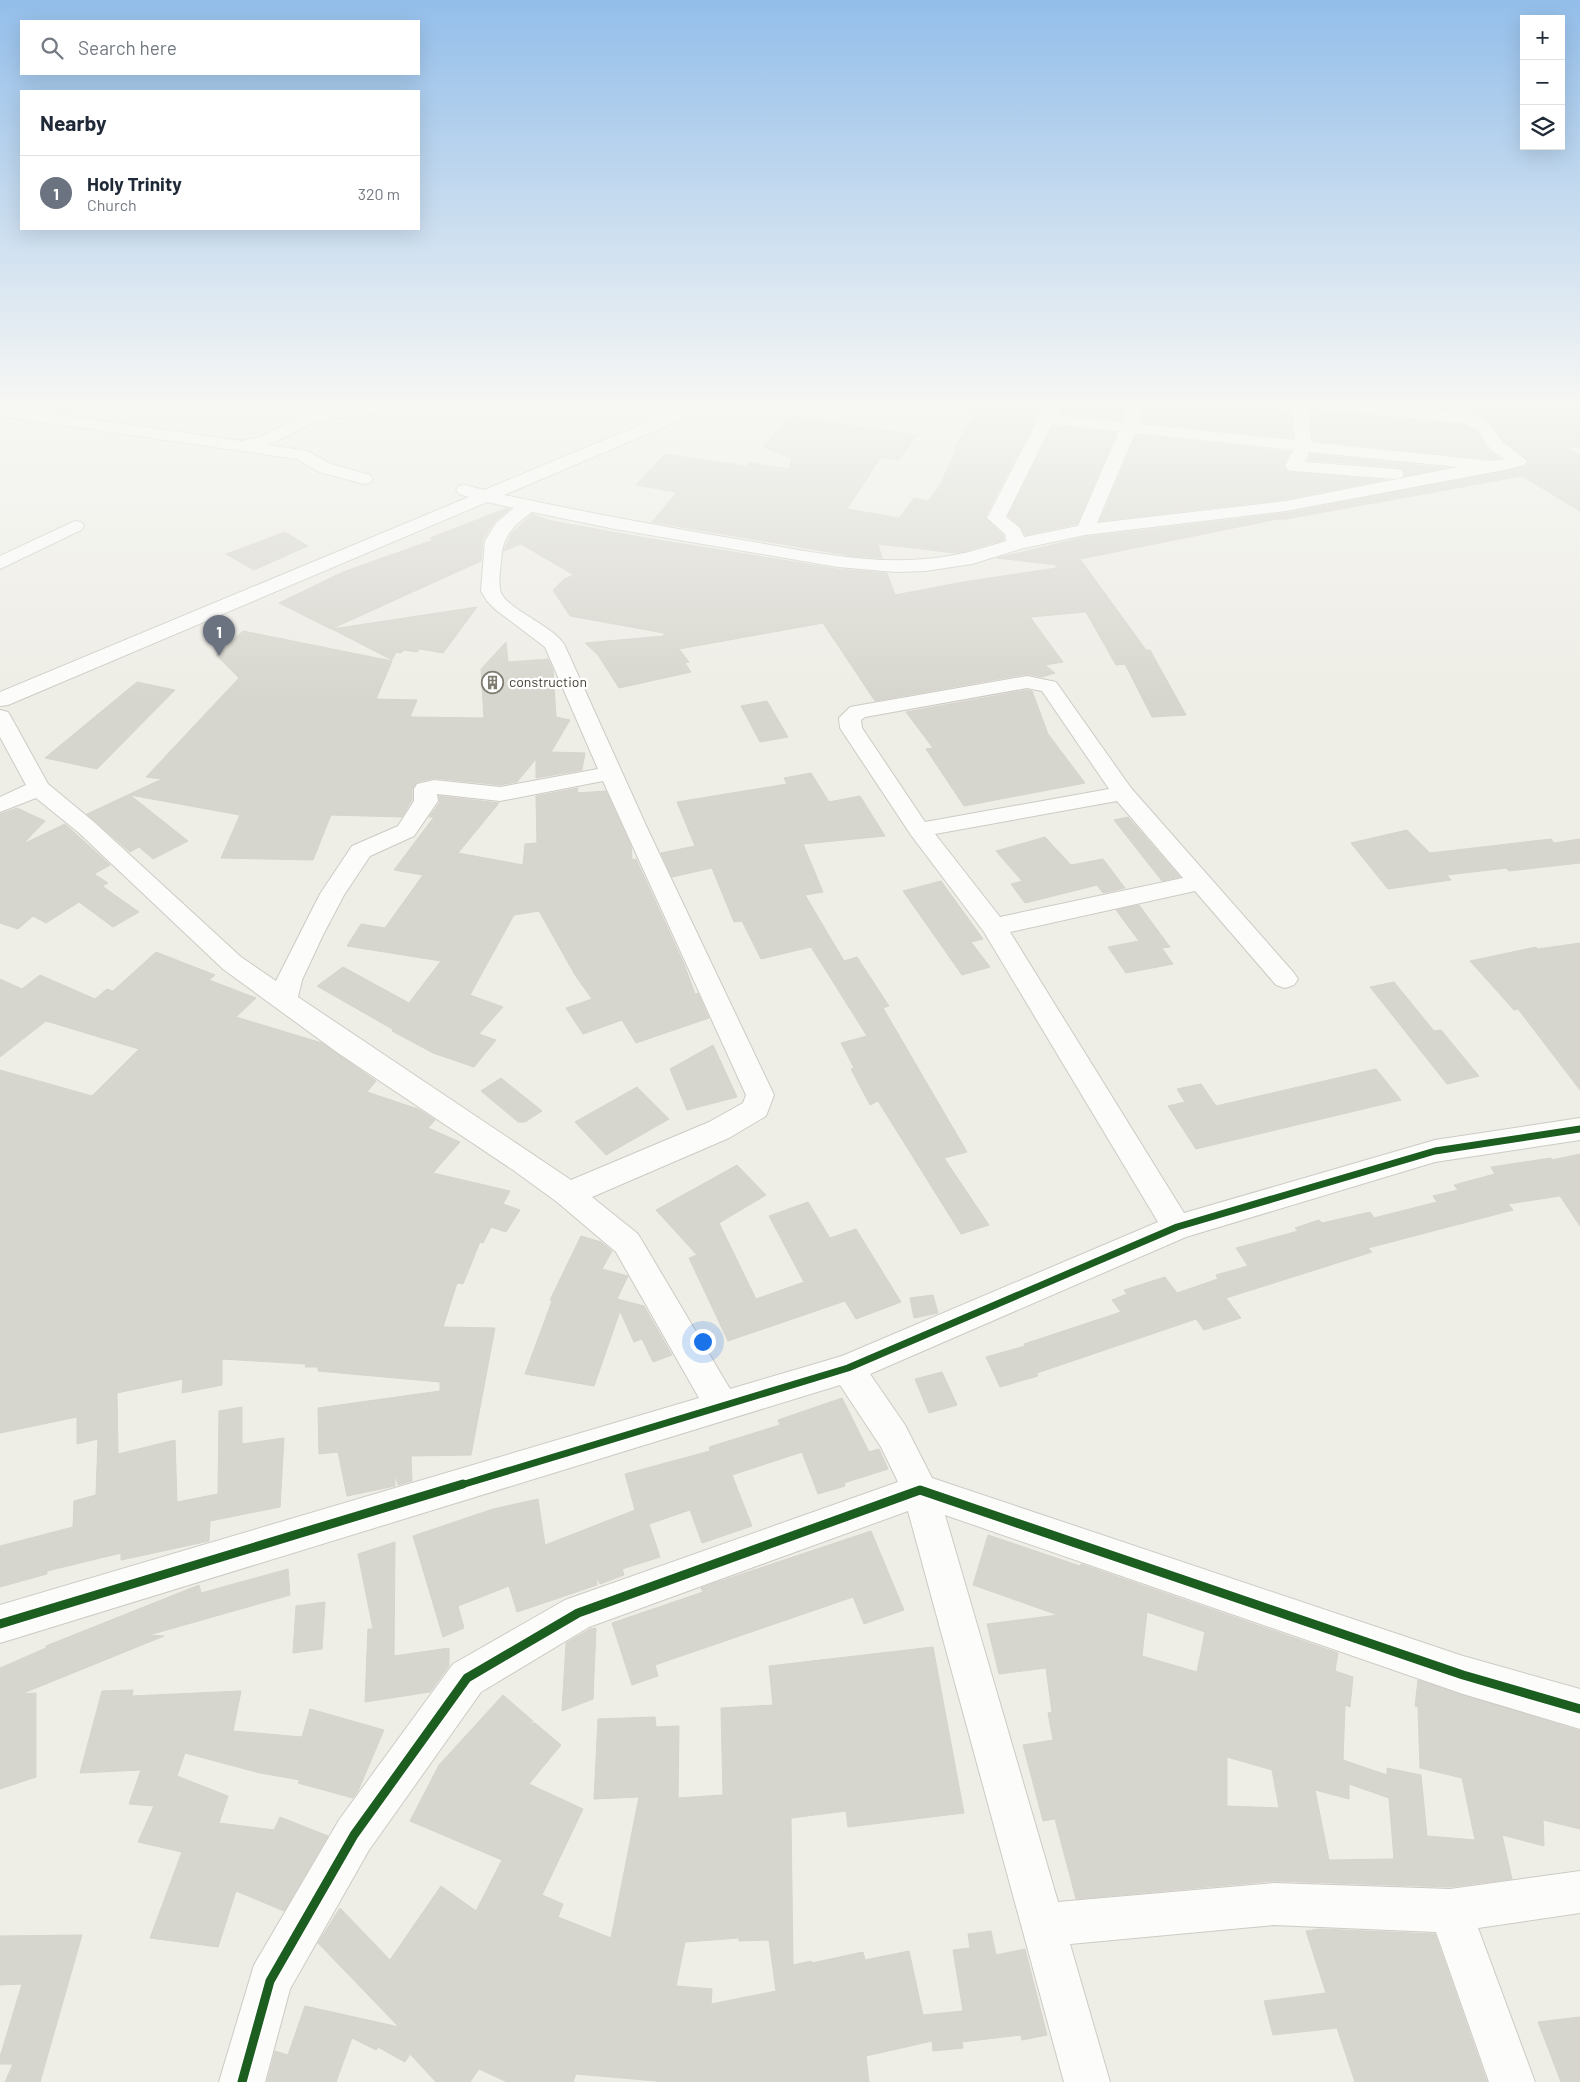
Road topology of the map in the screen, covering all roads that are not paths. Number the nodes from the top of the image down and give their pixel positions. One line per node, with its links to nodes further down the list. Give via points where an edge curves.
1 (438, 501): 12 (street)
2 (472, 501): 13 (street)
3 (510, 501): 7 (street)
4 (1005, 501): 10 (street, via 996,518 1014,532)
5 (1097, 501): 9 (street)
6 (1219, 501): 9 (street)
7 (529, 505): 10 (street, via 615,524 755,548 896,566 972,558); 15 (street, via 503,524 492,541 490,590 495,599 520,621 544,634 554,644)
8 (75, 526): 11 (street)
9 (1085, 530): 10 (street)
10 (1016, 544)
11 (0, 563)
12 (0, 682)
13 (0, 700)
14 (0, 717): 16 (street)
15 (611, 773): 23 (street, via 500,794 442,787 425,789 426,801 406,831 361,851 332,894 289,980); 25 (street, via 760,1095 756,1109 719,1130)
16 (39, 788): 18 (street); 23 (street, via 86,827 232,963)
17 (1122, 793): 19 (street); 19 (street, via 1049,686 1027,682 854,714 850,718 851,728); 20 (street)
18 (0, 805)
19 (919, 830): 21 (street)
20 (1200, 882): 21 (street); 22 (street)
21 (994, 926): 26 (street)
22 (1285, 979)
23 (284, 1000): 25 (street)
24 (1580, 1129): 26 (street, via 1435,1151)
25 (568, 1194): 28 (street, via 627,1243)
26 (1177, 1227): 27 (street)
27 (848, 1368): 28 (street); 29 (street, via 893,1436)
28 (722, 1407): 30 (street)
29 (920, 1490): 31 (street, via 1463,1675); 34 (street); 35 (street, via 578,1613 467,1678 354,1835 270,1981)
30 (0, 1624)
31 (1580, 1709)
32 (1580, 1892): 33 (street)
33 (1450, 1911): 34 (street, via 1274,1904); 37 (street)
34 (1044, 1925): 36 (street)
35 (242, 2082)
36 (1087, 2082)
37 (1512, 2082)

